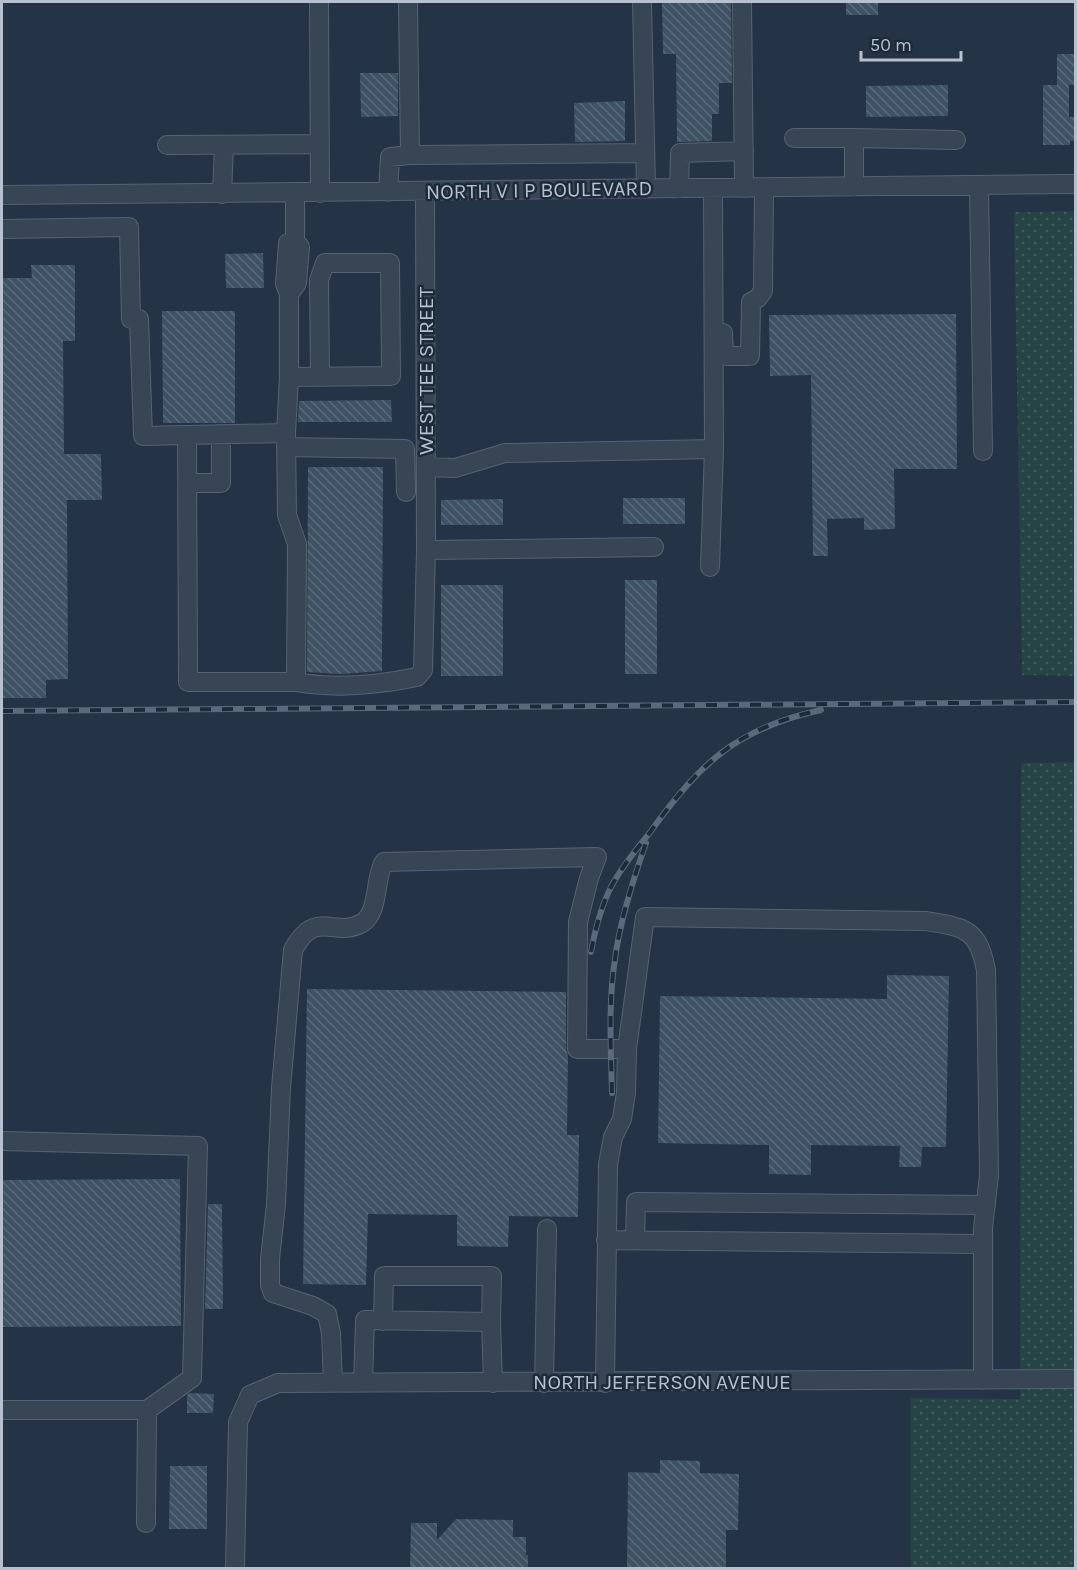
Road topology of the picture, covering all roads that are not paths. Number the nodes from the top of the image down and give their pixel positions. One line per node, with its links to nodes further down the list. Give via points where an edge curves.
1 (319, 2): 8 (street)
2 (408, 2): 13 (street)
3 (642, 2): 12 (street)
4 (742, 2): 11 (street)
5 (794, 138): 6 (street)
6 (854, 138): 7 (street); 16 (street)
7 (956, 140)
8 (320, 144): 10 (street); 25 (street)
9 (167, 145): 10 (street)
10 (224, 145): 26 (street)
11 (744, 152): 18 (street); 21 (street, via 680,153)
12 (645, 153): 13 (street); 20 (street)
13 (410, 155): 22 (street, via 390,157)
14 (1076, 184): 15 (street, NORTH V I P BOULEVARD)
15 (979, 185): 16 (street, NORTH V I P BOULEVARD); 35 (street)
16 (854, 187): 19 (street, NORTH V I P BOULEVARD)
17 (718, 188): 18 (street, NORTH V I P BOULEVARD); 19 (street, via 723,349 727,356 750,356 751,302 763,291); 21 (street, NORTH V I P BOULEVARD); 34 (street)
18 (744, 188): 19 (street, NORTH V I P BOULEVARD)
19 (764, 188)
20 (646, 189): 21 (street, NORTH V I P BOULEVARD); 23 (street, NORTH V I P BOULEVARD)
21 (679, 189)
22 (388, 192): 23 (street, NORTH V I P BOULEVARD); 25 (street, NORTH V I P BOULEVARD)
23 (425, 192): 36 (street, WEST TEE STREET)
24 (295, 193): 25 (street, NORTH V I P BOULEVARD); 26 (street, NORTH V I P BOULEVARD); 29 (street, via 295,241 288,243 285,284 289,294)
25 (320, 193)
26 (222, 194): 27 (street, NORTH V I P BOULEVARD)
27 (2, 195)
28 (2, 229): 31 (street, via 129,227 131,319 140,319 143,436)
29 (289, 377): 30 (street); 33 (street)
30 (320, 377): 30 (street, via 391,376 390,264 325,264 319,280)
31 (187, 435): 32 (street); 37 (street)
32 (221, 435): 33 (street); 37 (street, via 221,483)
33 (286, 440): 38 (street, via 405,449); 42 (street, via 287,516 297,544)
34 (714, 449): 36 (street, via 505,453 455,468); 41 (street)
35 (983, 451)
36 (426, 467): 40 (street, WEST TEE STREET)
37 (188, 483): 42 (street, WEST TEE STREET, via 188,682)
38 (406, 492)
39 (654, 547): 40 (street)
40 (426, 550): 42 (street, WEST TEE STREET, via 423,670 417,677 320,686)
41 (710, 567)
42 (296, 682)
43 (627, 1049): 45 (street, via 645,917 925,921 951,925 971,934 982,948 986,970); 47 (street, via 622,1119 612,1137 608,1164); 54 (street, via 577,1049 578,922 597,857 384,862 372,912 363,922 349,927 320,926 300,937 293,950 280,1088 270,1284 273,1293 327,1314)
44 (2, 1140): 60 (street, via 198,1146 192,1378)
45 (986, 1205): 48 (street, via 636,1202); 49 (street)
46 (548, 1229): 57 (street)
47 (606, 1240): 48 (street); 58 (street)
48 (635, 1240): 49 (street)
49 (983, 1244): 53 (street)
50 (383, 1321): 51 (street); 51 (street, via 384,1276 492,1276); 55 (street, via 365,1320)
51 (491, 1322): 56 (street)
52 (1076, 1379): 53 (street, NORTH JEFFERSON AVENUE)
53 (983, 1380): 58 (street, NORTH JEFFERSON AVENUE)
54 (333, 1383): 55 (street, NORTH JEFFERSON AVENUE); 62 (street, NORTH JEFFERSON AVENUE, via 278,1383 250,1395 238,1422)
55 (363, 1383): 56 (street, NORTH JEFFERSON AVENUE)
56 (493, 1383): 57 (street, NORTH JEFFERSON AVENUE)
57 (544, 1383): 58 (street, NORTH JEFFERSON AVENUE)
58 (605, 1383)
59 (2, 1410): 60 (street)
60 (147, 1410): 61 (street)
61 (146, 1524)
62 (235, 1569)

